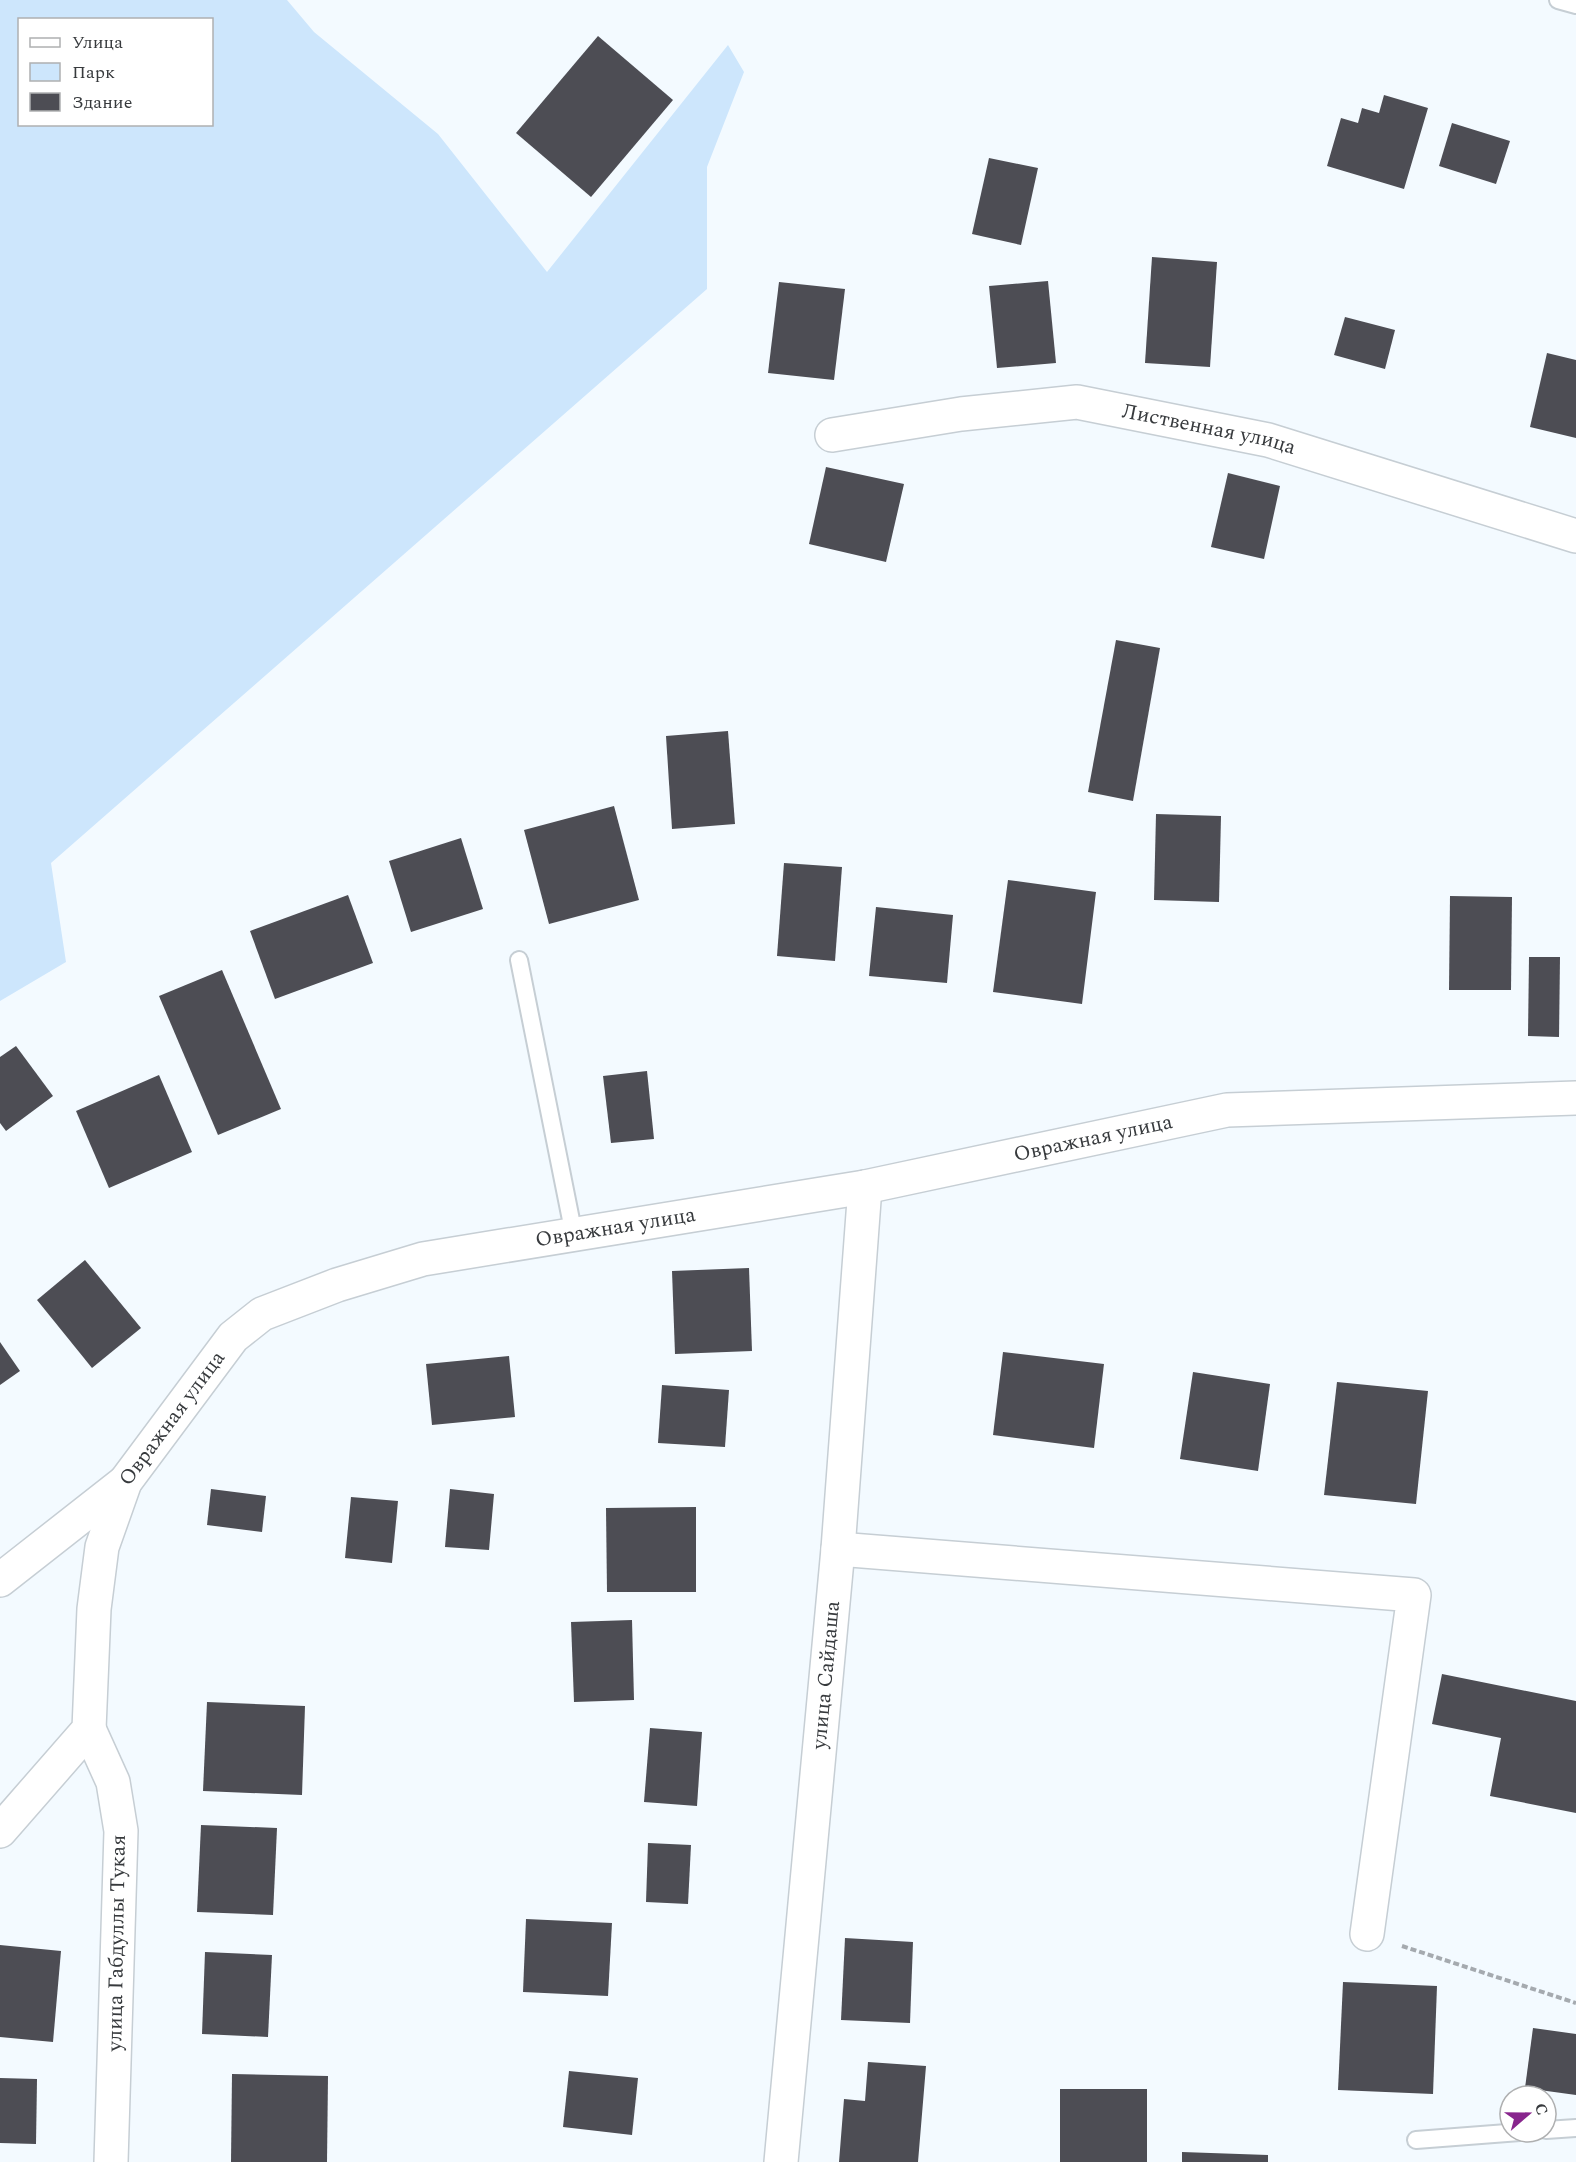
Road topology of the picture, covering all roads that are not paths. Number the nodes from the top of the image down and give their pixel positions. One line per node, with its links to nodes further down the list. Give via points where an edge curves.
1 (1557, 0): 2 (lane)
2 (1576, 5)
3 (832, 435): 4 (street, Лиственная улица, via 961,414 1077,402 1268,440)
4 (1576, 536)
5 (519, 960): 8 (lane)
6 (1576, 1098): 7 (street, Овражная улица, via 1227,1110)
7 (865, 1187): 8 (street, Овражная улица); 10 (street, улица Сайдаша)
8 (574, 1235): 9 (street, Овражная улица, via 423,1259 337,1285 262,1314 233,1337)
9 (124, 1482): 11 (street); 12 (street, Овражная улица, via 102,1547 94,1609)
10 (838, 1549): 14 (street, via 1414,1595); 20 (street, улица Сайдаша)
11 (0, 1580)
12 (89, 1729): 13 (street); 19 (street, улица Габдуллы Тукая, via 112,1782 121,1831)
13 (0, 1831)
14 (1367, 1934)
15 (1576, 2128): 16 (lane)
16 (1558, 2129)
17 (1498, 2134): 18 (lane)
18 (1416, 2140)
19 (111, 2162)
20 (781, 2162)

